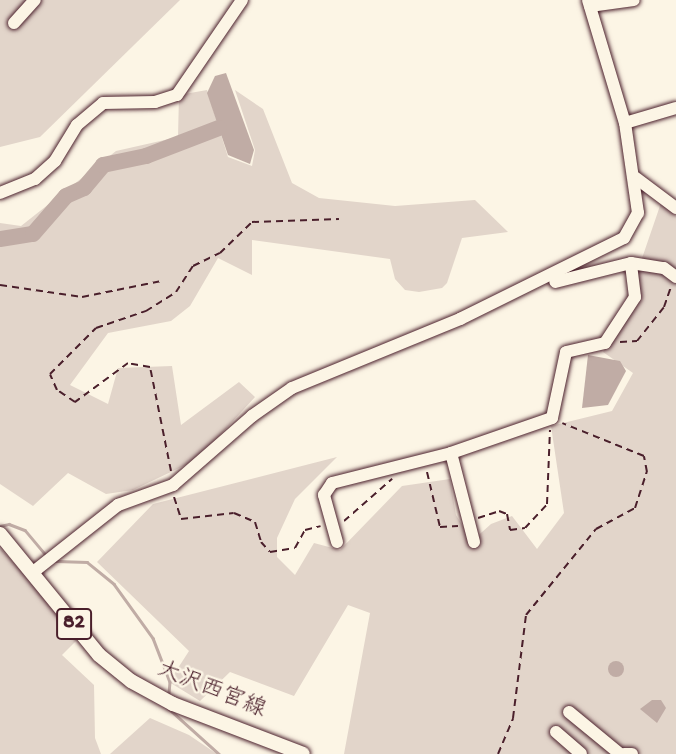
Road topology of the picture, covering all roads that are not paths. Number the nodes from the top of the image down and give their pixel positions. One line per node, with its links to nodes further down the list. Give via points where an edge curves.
1 (35, 0): 6 (street)
2 (242, 0): 10 (street, via 177,95 155,102 103,103 77,125 55,161 35,178)
3 (634, 0): 5 (street)
4 (589, 3): 5 (street); 8 (street)
5 (612, 3)
6 (14, 23)
7 (676, 108): 8 (street)
8 (625, 124): 9 (street)
9 (636, 178): 11 (street); 14 (street, via 638,213 624,239)
10 (0, 193)
11 (676, 208)
12 (631, 263): 13 (street, via 664,268); 14 (street); 15 (street, via 635,297 605,343 566,352 552,418)
13 (675, 276)
14 (513, 293): 19 (street, via 292,388 252,416 173,485 118,505)
15 (451, 453): 17 (street, via 332,484 324,495); 18 (street)
16 (0, 534): 19 (main road, 大沢西宮線 / 82)
17 (337, 542)
18 (474, 542)
19 (32, 573): 22 (main road, 大沢西宮線 / 82, via 99,654 131,681 167,701)
20 (569, 712): 24 (street)
21 (556, 732): 23 (street)
22 (303, 754)
23 (581, 754)
24 (622, 754): 25 (street)
25 (632, 754)

